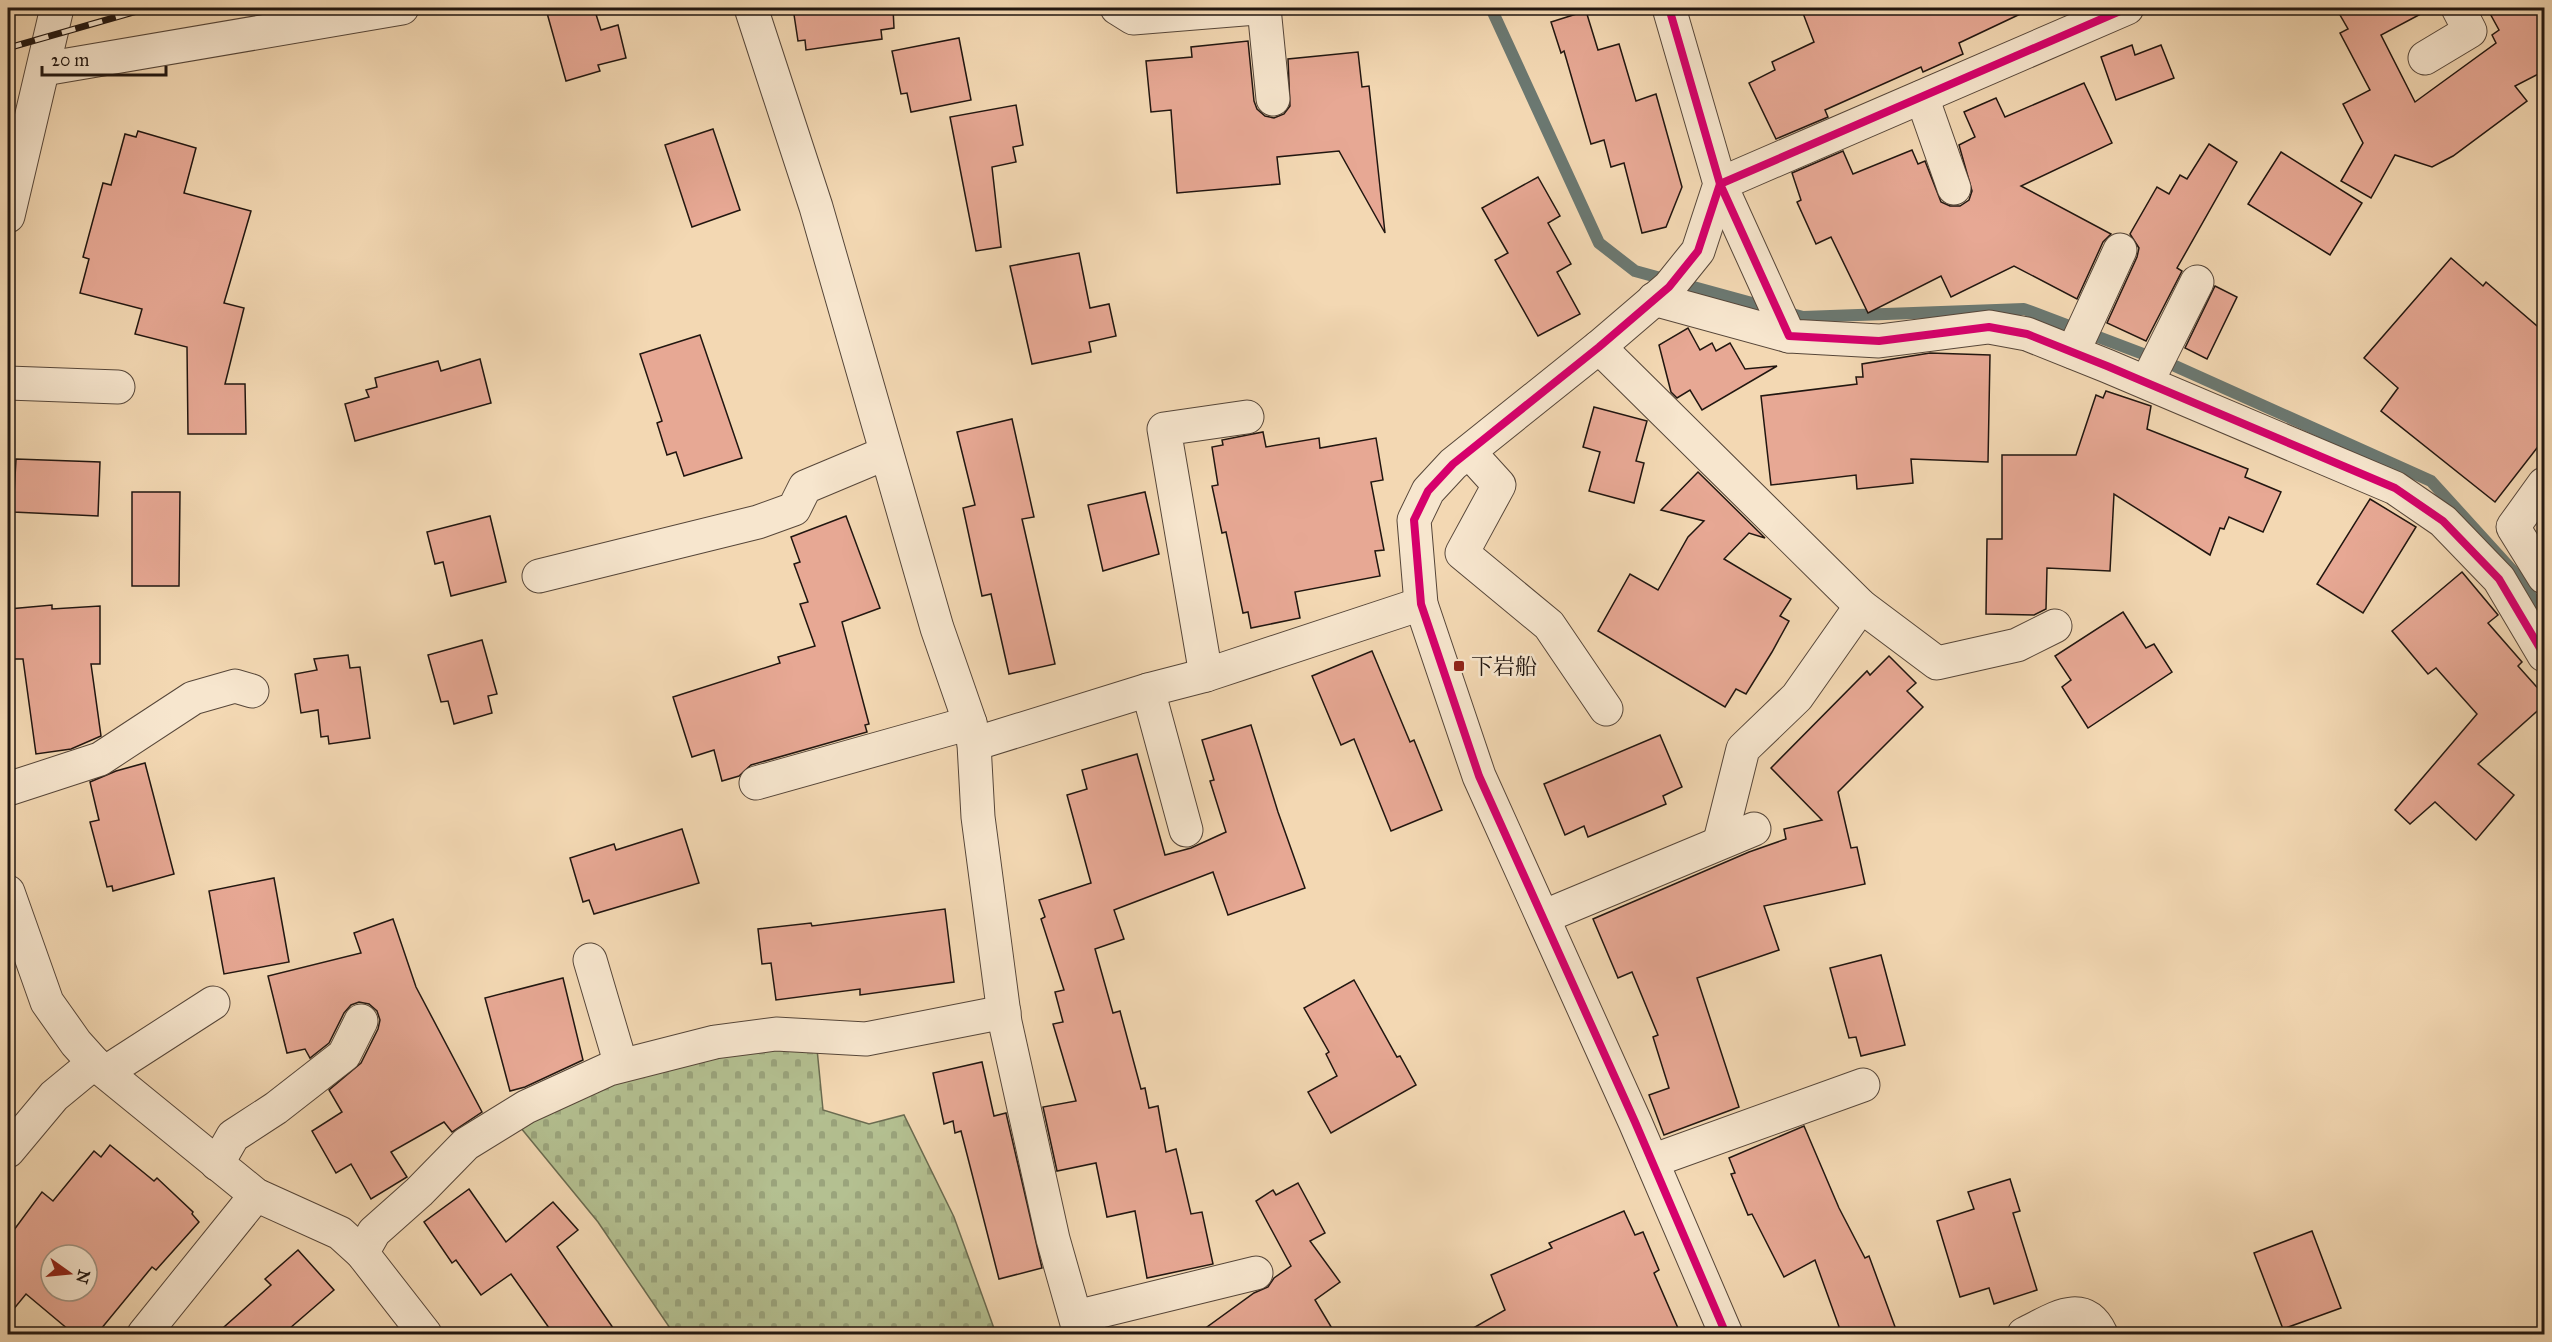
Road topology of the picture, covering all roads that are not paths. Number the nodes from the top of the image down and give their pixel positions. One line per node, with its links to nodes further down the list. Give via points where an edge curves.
1 (57, 8): 11 (street)
2 (402, 8): 11 (street)
3 (751, 8): 28 (street, via 816,207)
4 (1117, 8): 5 (street, via 1133,18)
5 (1256, 8)
6 (1264, 8): 13 (street)
7 (1670, 8): 14 (street)
8 (2127, 8): 12 (street)
9 (2458, 8): 10 (street, via 2470,31)
10 (2425, 58)
11 (44, 69): 16 (street)
12 (1922, 97): 14 (street); 15 (street)
13 (1273, 99)
14 (1720, 184): 19 (street, via 1698,250); 20 (street)
15 (1953, 188)
16 (8, 216)
17 (2120, 250): 22 (street)
18 (2197, 282): 23 (street)
19 (1661, 293): 20 (street); 21 (street)
20 (1788, 335): 22 (street, via 1879,341 1989,327 2027,334)
21 (1599, 347): 27 (street); 34 (street)
22 (2074, 350): 23 (street)
23 (2147, 380): 35 (street, via 2395,488 2443,521 2499,579)
24 (8, 383): 25 (street)
25 (118, 387)
26 (1247, 417): 38 (street, via 1164,429)
27 (1468, 452): 33 (street, via 1428,491 1414,520); 41 (street, via 1499,484 1462,554 1549,625)
28 (886, 453): 30 (street, via 805,487 794,509 758,522); 42 (street)
29 (2544, 484): 31 (street, via 2513,527)
30 (539, 576)
31 (2544, 577)
32 (2544, 589): 35 (street)
33 (1421, 603): 38 (street); 49 (street, via 1479,776)
34 (1861, 606): 36 (street, via 1937,663 2017,645); 47 (street, via 1797,697 1743,749)
35 (2522, 616): 37 (street)
36 (2055, 626)
37 (2544, 655)
38 (1206, 675): 39 (street)
39 (1148, 690): 42 (street); 46 (street)
40 (252, 691): 44 (street, via 235,686 194,698 100,759)
41 (1606, 709)
42 (972, 734): 43 (street); 52 (street, via 978,817)
43 (756, 783)
44 (8, 789)
45 (1754, 829): 47 (street)
46 (1186, 830)
47 (1720, 841): 49 (street)
48 (8, 892): 55 (street, via 47,1002 76,1043)
49 (1543, 917): 58 (street)
50 (590, 960): 54 (street)
51 (213, 1003): 55 (street)
52 (1004, 1012): 54 (street, via 866,1039 777,1034 715,1042); 63 (street, via 1053,1239)
53 (361, 1021): 59 (street, via 344,1055 233,1136)
54 (621, 1065): 61 (street, via 526,1107 466,1144 374,1232)
55 (100, 1067): 57 (street, via 54,1096); 59 (street)
56 (1863, 1085): 58 (street)
57 (8, 1151)
58 (1652, 1161): 66 (street)
59 (217, 1164): 60 (street)
60 (256, 1195): 61 (street, via 340,1233); 64 (street)
61 (362, 1253): 65 (street)
62 (1256, 1273): 63 (street)
63 (1078, 1326)
64 (144, 1335)
65 (425, 1335)
66 (1726, 1335)
67 (2024, 1335): 68 (street, via 2066,1314 2082,1313 2096,1323)
68 (2101, 1335)

